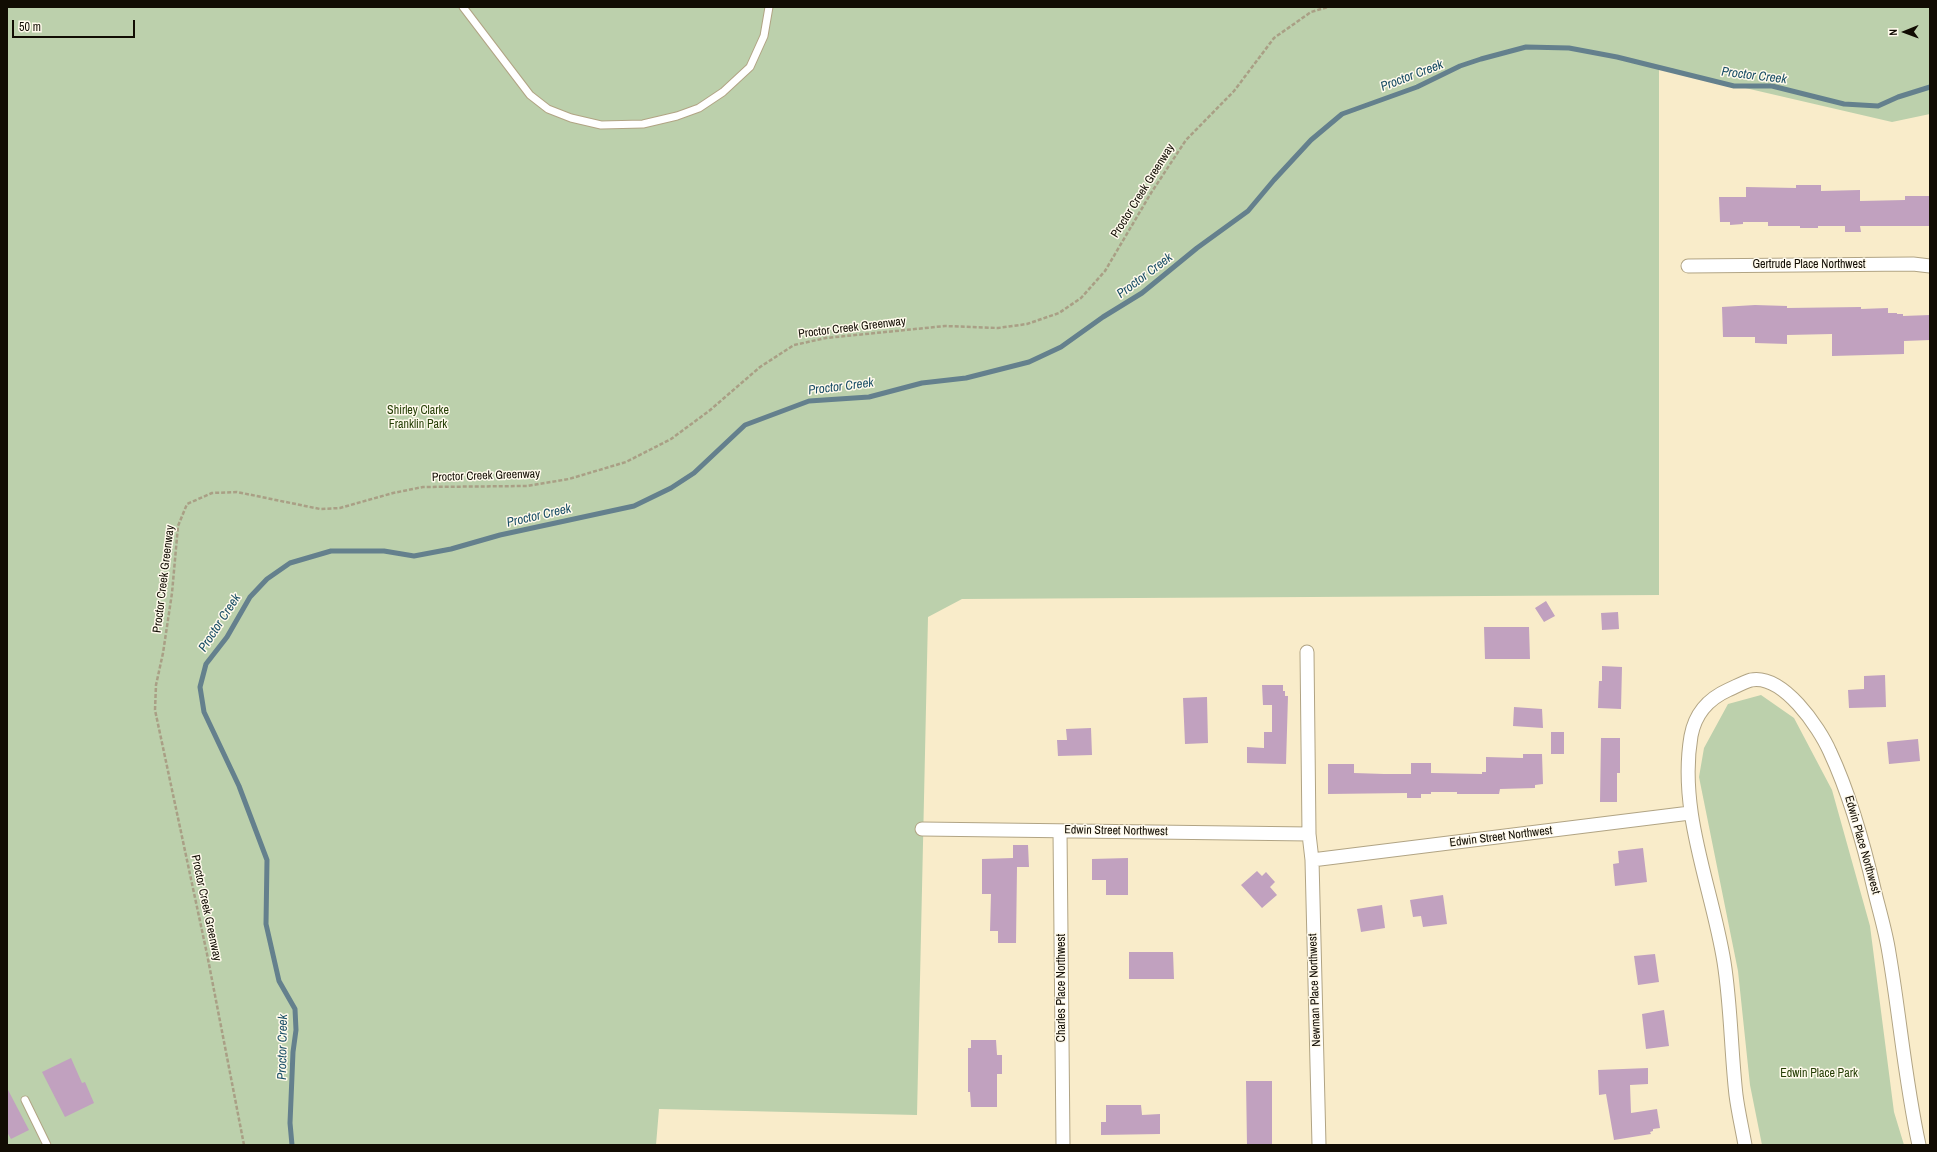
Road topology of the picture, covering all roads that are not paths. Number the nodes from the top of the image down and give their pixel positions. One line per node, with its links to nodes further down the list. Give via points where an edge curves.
1 (463, 7): 2 (lane, via 530,95 548,109 601,125 644,124 677,116 699,108 723,92 750,67 764,36)
2 (769, 7)
3 (1688, 266): 4 (street, Gertrude Place Northwest)
4 (1930, 266)
5 (1307, 652): 9 (street, Newman Place Northwest)
6 (1690, 813): 10 (street, Edwin Street Northwest); 15 (street, Edwin Place Northwest, via 1724,963 1736,1097); 16 (street, Edwin Place Northwest, via 1688,768 1691,734 1704,706 1716,695 1752,680 1778,686 1805,711 1830,749 1863,840 1889,951 1910,1107)
7 (922, 829): 8 (street, Edwin Street Northwest)
8 (1060, 831): 9 (street, Edwin Street Northwest); 13 (street, Charles Place Northwest)
9 (1309, 834): 10 (street, Newman Place Northwest)
10 (1312, 860): 14 (street, Newman Place Northwest)
11 (25, 1100): 12 (lane)
12 (47, 1145)
13 (1063, 1145)
14 (1319, 1145)
15 (1745, 1145)
16 (1918, 1145)

